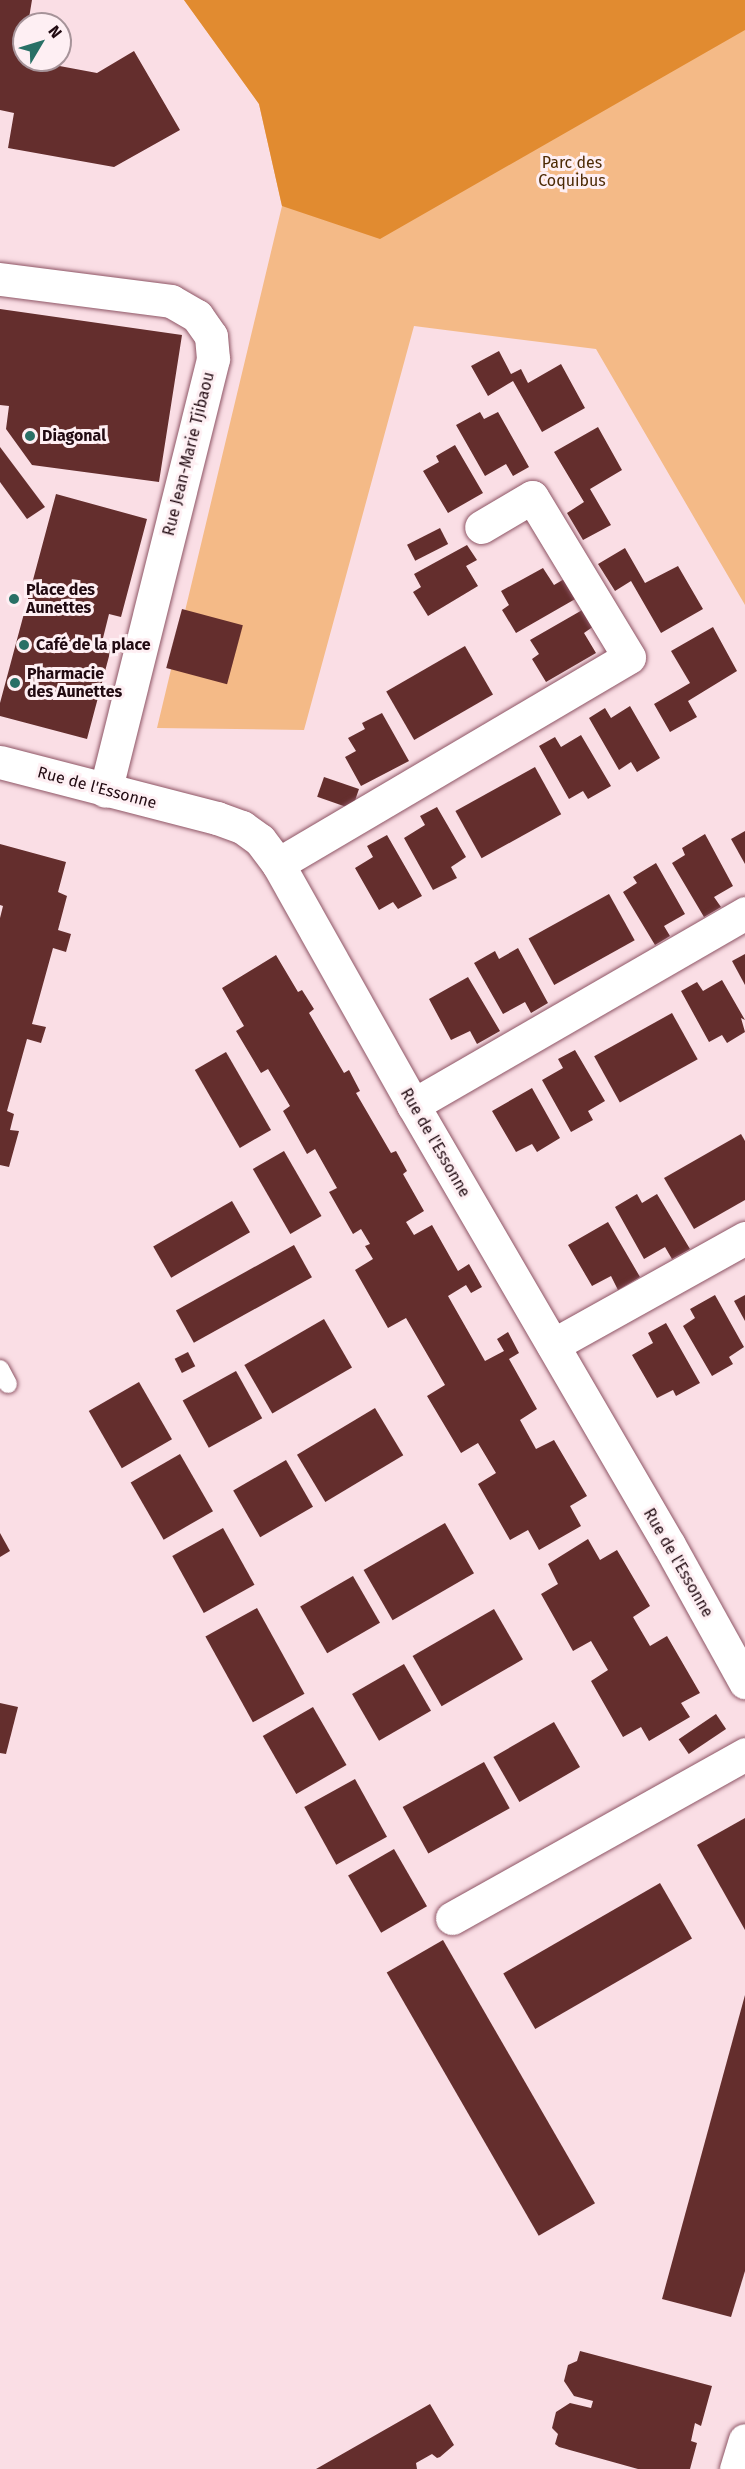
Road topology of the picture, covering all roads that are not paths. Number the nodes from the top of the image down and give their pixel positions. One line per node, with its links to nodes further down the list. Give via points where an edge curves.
1 (0, 279): 4 (street, Rue Jean-Marie Tjibaou, via 171,301 197,316 211,336 213,359)
2 (481, 527): 5 (street, via 532,497 629,657)
3 (0, 762): 4 (street, Rue de l'Essonne)
4 (105, 791): 5 (street, Rue de l'Essonne, via 242,827 260,840)
5 (278, 864): 7 (street, Rue de l'Essonne)
6 (745, 913): 7 (street)
7 (412, 1105): 9 (street, Rue de l'Essonne)
8 (745, 1238): 9 (street)
9 (553, 1345): 10 (street, Rue de l'Essonne)
10 (745, 1682)
11 (745, 1754): 12 (street)
12 (452, 1918)
13 (745, 2439): 14 (street)
14 (736, 2469)

